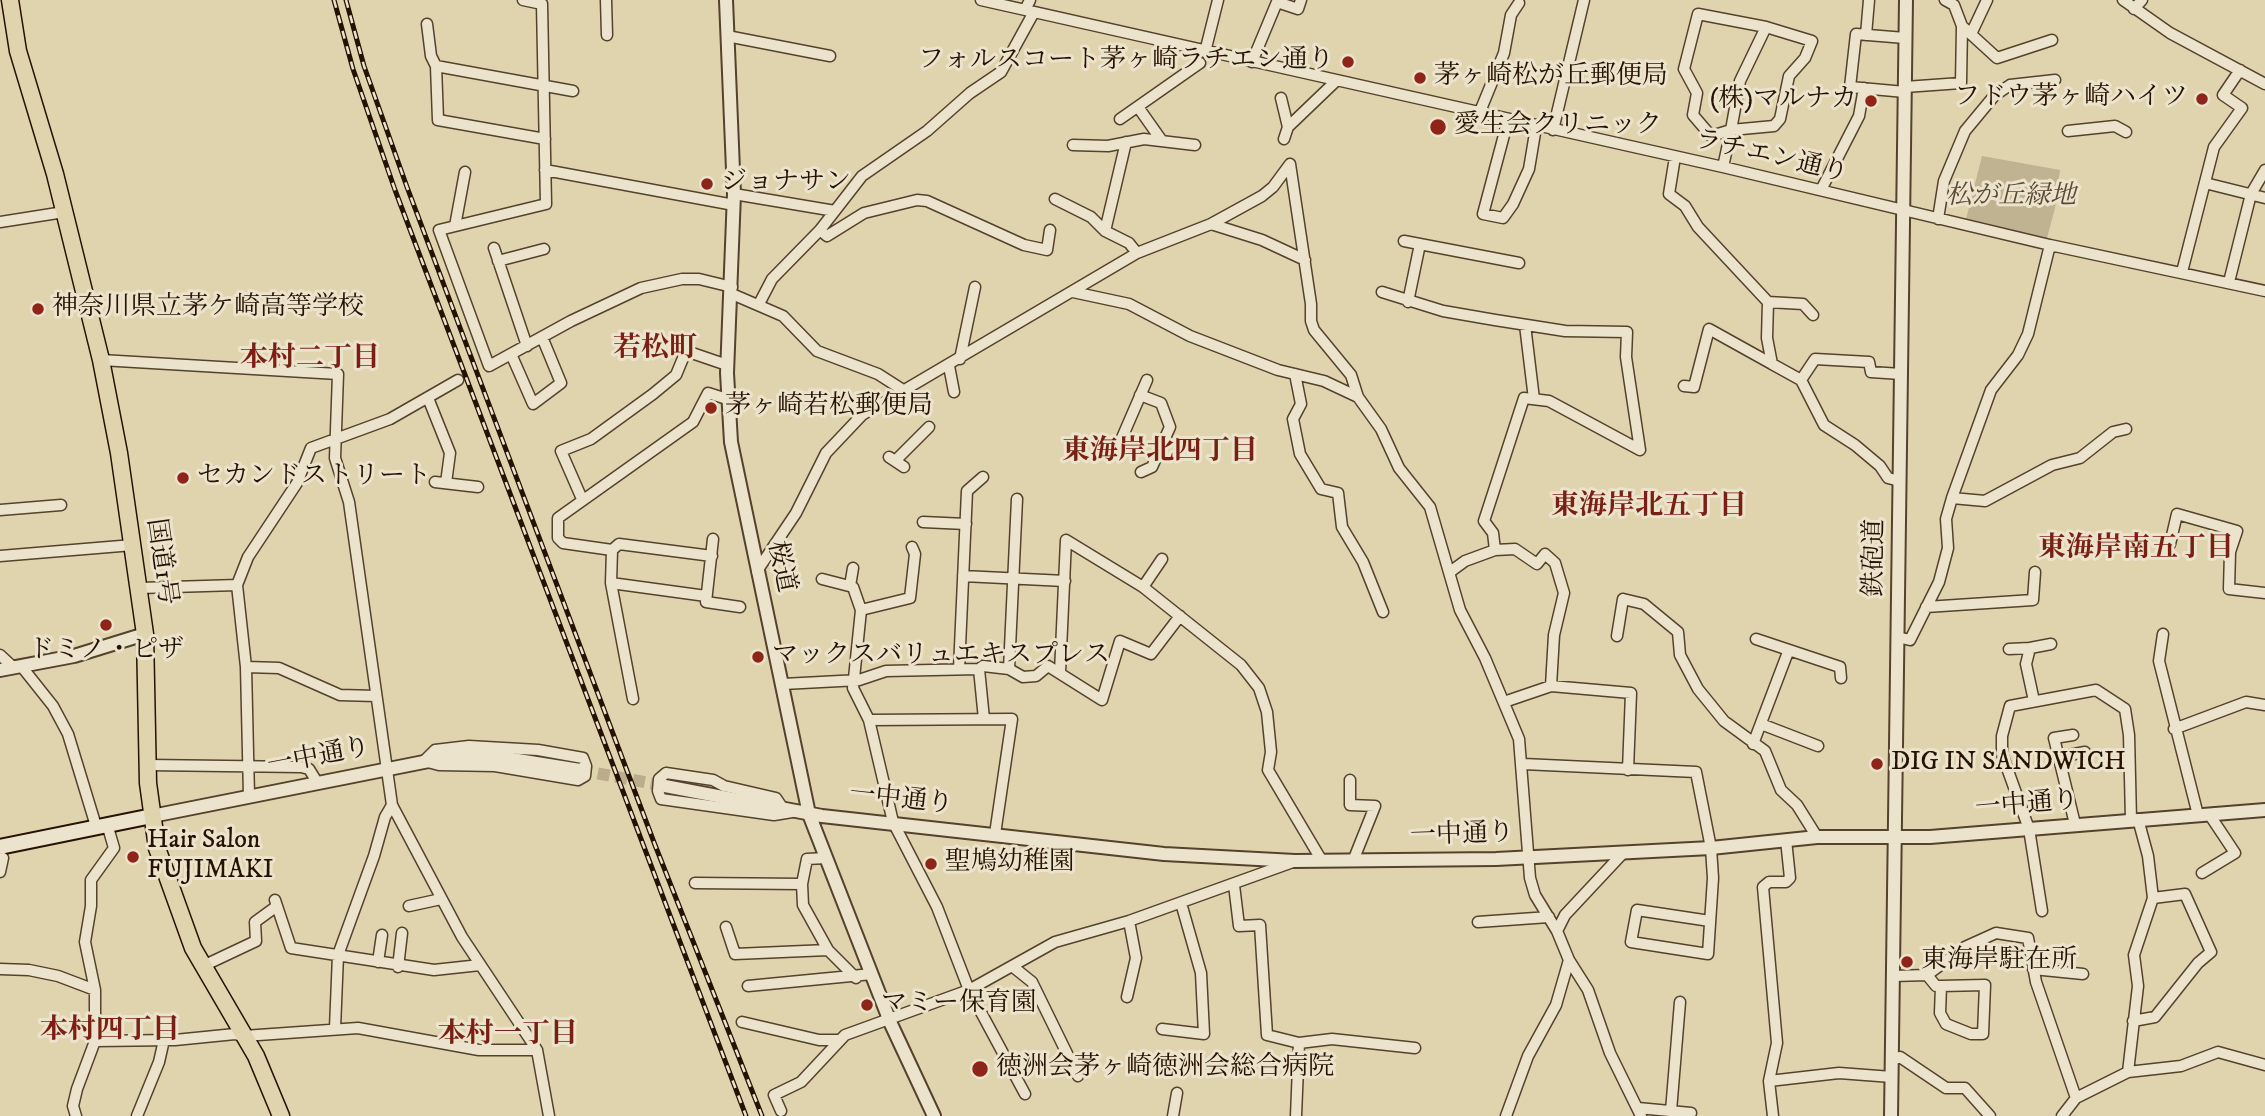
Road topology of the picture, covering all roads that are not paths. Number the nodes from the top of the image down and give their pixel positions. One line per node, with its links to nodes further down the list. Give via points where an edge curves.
1 (10, 0): 70 (highway, 国道1号, via 21,63)
2 (523, 0): 36 (street, via 542,4)
3 (606, 0): 22 (street)
4 (726, 0): 24 (street, 桜道)
5 (981, 0): 16 (street, ラチエン通り)
6 (1218, 0): 27 (street)
7 (1301, 0): 29 (street, via 1297,9 1277,2)
8 (1584, 0): 47 (street)
9 (1869, 0): 23 (street)
10 (1906, 0): 25 (street, 鉄砲道)
11 (1945, 0): 19 (street, via 1954,5)
12 (1987, 0): 21 (street)
13 (2123, 0): 17 (street)
14 (2142, 0): 17 (street)
15 (1520, 3): 42 (street, via 1511,15 1504,53)
16 (1030, 7): 27 (street, ラチエン通り); 69 (street, via 1001,72 862,176)
17 (2134, 9): 32 (street)
18 (427, 24): 31 (street)
19 (1962, 26): 21 (street); 38 (street, via 1961,83)
20 (1766, 27): 48 (street, via 1740,81); 48 (street, via 1812,41 1789,76 1780,119 1774,125); 48 (street, via 1698,14 1684,69 1698,93 1693,115 1711,136)
21 (1971, 34): 26 (street, via 1999,59)
22 (607, 35)
23 (1866, 35): 25 (street); 37 (street, via 1856,34 1850,87)
24 (727, 36): 28 (street); 67 (street, 桜道)
25 (1905, 38): 38 (street, 鉄砲道)
26 (2052, 40)
27 (1205, 52): 29 (street, ラチエン通り)
28 (830, 56)
29 (1252, 62): 34 (street, ラチエン通り)
30 (1200, 63): 41 (street)
31 (436, 66): 36 (street); 51 (street, via 438,120)
32 (2240, 70): 35 (street); 62 (street, via 2223,95 2242,108 2214,147)
33 (2055, 80): 71 (street, via 2010,85 1994,96 1965,131 1944,181)
34 (1336, 81): 42 (street, ラチエン通り); 45 (street)
35 (2265, 84)
36 (544, 86): 39 (street); 51 (street)
37 (1864, 88): 38 (street); 63 (street, via 1859,116)
38 (1905, 90): 68 (street, 鉄砲道)
39 (573, 91)
40 (1281, 98): 45 (street)
41 (1138, 107): 43 (street); 53 (street)
42 (1479, 114): 44 (street, ラチエン通り)
43 (1120, 119)
44 (1508, 120): 46 (street, ラチエン通り); 46 (street, via 1483,214 1503,218 1513,204 1529,169)
45 (1288, 127): 52 (street)
46 (1536, 127): 47 (street, ラチエン通り)
47 (1553, 130): 57 (street, ラチエン通り)
48 (1731, 130): 58 (street)
49 (2068, 131): 50 (street, via 2115,126)
50 (2126, 132)
51 (545, 139): 59 (street)
52 (1284, 139)
53 (1162, 141): 54 (street); 56 (street)
54 (1126, 142): 55 (street); 77 (street)
55 (1073, 145)
56 (1195, 145)
57 (1675, 157): 58 (street, ラチエン通り); 95 (street, via 1669,194 1685,206 1698,227)
58 (1723, 167): 63 (street, ラチエン通り)
59 (545, 170): 67 (street); 74 (street, via 546,204)
60 (2265, 170): 64 (street)
61 (465, 172): 74 (street)
62 (2204, 183): 64 (street); 87 (street)
63 (1821, 190): 68 (street, ラチエン通り)
64 (2251, 194): 65 (street); 88 (street)
65 (2265, 198)
66 (1055, 199): 77 (street, via 1083,212)
67 (734, 200): 69 (street); 90 (street, 桜道)
68 (1903, 210): 71 (street, ラチエン通り); 108 (street, 鉄砲道)
69 (835, 211): 75 (street)
70 (64, 212): 72 (street); 103 (highway, 国道1号)
71 (1938, 219): 80 (street, ラチエン通り)
72 (0, 222)
73 (1211, 224): 83 (street); 84 (street); 84 (street, via 1273,187 1290,164)
74 (455, 226): 101 (street, via 439,230 489,366)
75 (820, 229): 76 (street, via 827,236 864,213 917,200 1024,245 1047,250); 96 (street, via 772,279)
76 (1050, 230)
77 (1105, 231): 83 (street, via 1129,243)
78 (1404, 241): 79 (street)
79 (1420, 244): 86 (street); 94 (street)
80 (2050, 245): 87 (street, ラチエン通り); 131 (street, via 2028,334 1991,390)
81 (494, 248): 85 (street)
82 (544, 249): 85 (street)
83 (1137, 253): 92 (street)
84 (1305, 260): 116 (street, via 1314,330 1351,375)
85 (498, 261): 100 (street)
86 (1519, 264)
87 (2182, 272): 88 (street, ラチエン通り)
88 (2230, 282): 91 (street, ラチエン通り)
89 (975, 287): 102 (street)
90 (732, 290): 96 (street); 99 (street, via 699,279 651,285); 105 (street, 桜道)
91 (2265, 291)
92 (1073, 292): 102 (street); 107 (street, via 1129,303 1182,333)
93 (1382, 292): 94 (street)
94 (1408, 302): 98 (street)
95 (1768, 302): 97 (street, via 1803,304); 104 (street)
96 (759, 304): 113 (street, via 783,316 817,351 878,374)
97 (1813, 315)
98 (1525, 325): 119 (street); 119 (street, via 1627,332 1626,357 1640,450 1549,401)
99 (542, 337): 100 (street); 101 (street, via 561,383 533,404)
100 (527, 345): 101 (street)
101 (511, 354)
102 (960, 359): 106 (street)
103 (101, 360): 122 (street, via 338,374); 140 (highway, 国道1号)
104 (1772, 364): 111 (street); 112 (street, via 1709,329 1694,387)
105 (727, 365): 118 (street, 桜道); 132 (street, via 686,351 676,374 653,394 592,439 561,451)
106 (948, 366): 113 (street); 114 (street)
107 (1296, 374): 116 (street); 165 (street, via 1301,404 1293,419 1300,454 1321,489 1338,493 1342,527 1363,562)
108 (1901, 374): 111 (street, via 1871,372 1869,362 1815,359); 127 (street, 鉄砲道)
109 (458, 380): 117 (street)
110 (1147, 380): 115 (street)
111 (1801, 380): 127 (street, via 1824,425 1880,466 1888,478)
112 (1684, 386)
113 (903, 390): 148 (street, via 849,425 827,453 796,513)
114 (954, 393)
115 (1140, 395): 123 (street); 125 (street, via 1161,403 1170,427 1152,467)
116 (1358, 397): 149 (street, via 1381,429 1399,468 1430,507)
117 (428, 398): 122 (street, via 390,419); 129 (street, via 450,453)
118 (727, 399): 132 (street, via 708,393 692,422); 148 (street, 桜道)
119 (1534, 399): 143 (street, via 1524,398 1484,521 1493,533)
120 (929, 427): 124 (street)
121 (2126, 429): 131 (street, via 2113,432 2080,458 2052,465 1985,501)
122 (335, 439): 156 (street, via 312,448 298,483 259,537); 188 (street, via 337,469 349,502)
123 (1118, 447)
124 (896, 461)
125 (1141, 472)
126 (983, 477): 137 (street, via 967,492)
127 (1900, 481): 170 (street, 鉄砲道)
128 (435, 482): 129 (street)
129 (446, 483): 130 (street)
130 (478, 487)
131 (1952, 498): 163 (street, via 1946,519 1948,548)
132 (582, 499): 142 (street, via 558,518 558,538 563,544)
133 (1017, 499): 152 (street)
134 (61, 505): 135 (street)
135 (0, 510)
136 (923, 522): 137 (street)
137 (966, 524): 151 (street)
138 (713, 539): 145 (street)
139 (2170, 544): 160 (street, via 2177,514 2237,531 2230,552 2229,589)
140 (134, 545): 144 (street); 159 (highway, 国道1号)
141 (912, 547): 164 (street, via 911,598)
142 (612, 550): 145 (street, via 618,544); 155 (street)
143 (1495, 550): 149 (street); 187 (street, via 1516,549 1537,564 1545,554 1555,563 1564,593)
144 (0, 556)
145 (712, 556): 161 (street)
146 (1162, 559): 158 (street)
147 (853, 568): 157 (street)
148 (757, 571): 186 (street, 桜道)
149 (1450, 572): 191 (street, via 1466,625)
150 (2035, 572): 163 (street, via 2033,600)
151 (963, 576): 152 (street); 179 (street)
152 (1014, 578): 154 (street); 181 (street)
153 (822, 579): 157 (street)
154 (1065, 581): 158 (street, via 1066,540); 183 (street)
155 (611, 583): 161 (street); 189 (street)
156 (236, 584): 159 (street); 178 (street)
157 (850, 586): 164 (street)
158 (1143, 587): 166 (street)
159 (140, 588): 167 (highway, 国道1号)
160 (2265, 593)
161 (706, 596): 162 (street, via 706,602)
162 (740, 607)
163 (1926, 607): 170 (street, via 1910,640)
164 (861, 610): 185 (street)
165 (1383, 612)
166 (1180, 616): 183 (street, via 1151,654 1120,641 1102,700); 233 (street, via 1231,654 1259,688 1268,718 1268,770)
167 (145, 634): 177 (street); 204 (highway, 国道1号)
168 (2163, 634): 196 (street, via 2160,661)
169 (1617, 636): 198 (street, via 1623,598 1653,610 1678,632 1680,655 1698,689 1724,721)
170 (1897, 637): 225 (street, 鉄砲道)
171 (1756, 639): 175 (street)
172 (2051, 644): 173 (street)
173 (2030, 648): 174 (street); 190 (street, via 2026,664)
174 (2009, 649)
175 (1788, 652): 184 (street, via 1840,667); 195 (street)
176 (0, 655): 177 (street)
177 (18, 667): 182 (street); 221 (street, via 53,706 68,734)
178 (246, 667): 188 (street, via 279,668 340,695); 205 (street)
179 (958, 669): 180 (street); 185 (street, via 886,671)
180 (979, 669): 181 (street); 193 (street)
181 (1009, 669): 183 (street, via 1023,677 1036,676 1048,666)
182 (0, 670)
183 (1060, 672)
184 (1841, 678)
185 (852, 680): 186 (street); 194 (street)
186 (783, 684): 215 (street, 桜道)
187 (1551, 686): 191 (street); 207 (street, via 1631,693)
188 (376, 696): 206 (street)
189 (634, 699)
190 (2034, 701): 218 (street, via 2096,690 2124,709); 222 (street, via 2010,706 2002,736 2002,754)
191 (1504, 702): 203 (street, via 1519,739)
192 (2265, 705): 196 (street, via 2246,702)
193 (984, 719): 194 (street); 223 (street, via 1012,719)
194 (869, 720): 219 (street)
195 (1761, 724): 198 (street); 199 (street)
196 (2174, 729): 216 (street)
197 (2073, 735): 201 (street, via 2054,738)
198 (1753, 744): 224 (street, via 1765,751 1782,790 1797,804)
199 (1818, 746)
200 (2085, 752): 201 (street)
201 (2058, 757): 220 (street)
202 (424, 761): 202 (street, via 435,750 468,746 538,750 583,758 586,766 578,780 495,766); 206 (street, 一中通り); 208 (street, 一中通り, via 481,756)
203 (1523, 764): 207 (street); 230 (street)
204 (148, 765): 205 (street); 217 (highway, 国道1号)
205 (250, 767): 210 (street, via 301,767 309,769); 212 (street)
206 (386, 768): 210 (street, 一中通り); 213 (street)
207 (1628, 770): 227 (street, via 1696,772)
208 (580, 771)
209 (1349, 780): 234 (street, via 1350,805 1375,806)
210 (317, 782): 212 (street, 一中通り)
211 (665, 786): 215 (street, 一中通り)
212 (249, 796): 217 (street, 一中通り)
213 (392, 805): 241 (street); 254 (street)
214 (2265, 810): 216 (street, 一中通り)
215 (796, 812): 215 (street, via 774,815 662,799 657,791 659,779 666,774 713,780 776,798); 219 (street, 一中通り); 231 (street, 桜道)
216 (2203, 815): 218 (street, 一中通り); 236 (street, via 2235,853)
217 (152, 816): 221 (main road); 258 (highway, 国道1号, via 178,914)
218 (2135, 820): 220 (street, 一中通り); 240 (street, via 2148,856)
219 (893, 822): 223 (street, 一中通り); 271 (street, via 936,907)
220 (2075, 824): 222 (street, 一中通り)
221 (102, 825): 229 (main road); 270 (street, via 114,848 90,880 85,942)
222 (2029, 829): 225 (street, 一中通り); 244 (street)
223 (995, 834): 232 (street, 一中通り, via 1164,854)
224 (1817, 837): 225 (street, 一中通り); 226 (street, 一中通り)
225 (1895, 837): 266 (street, 鉄砲道)
226 (1786, 840): 227 (street, 一中通り); 291 (street, via 1790,878 1763,887 1777,1043)
227 (1711, 848): 228 (street, 一中通り); 247 (street)
228 (1625, 852): 230 (street, 一中通り); 250 (street, via 1565,915)
229 (1, 853): 235 (street)
230 (1528, 857): 234 (street, 一中通り); 245 (street, via 1535,895)
231 (826, 858): 238 (street, via 807,859); 263 (street, 桜道)
232 (1295, 861): 233 (street, 一中通り); 239 (street)
233 (1322, 861): 234 (street, 一中通り)
234 (1353, 861)
235 (0, 872)
236 (2202, 873)
237 (695, 883): 238 (street)
238 (802, 884): 253 (street, via 803,905)
239 (1234, 885): 242 (street); 283 (street, via 1239,926 1259,925 1267,1035)
240 (2153, 898): 275 (street, via 2134,955 2138,986); 275 (street, via 2185,894 2211,952 2155,1017)
241 (441, 899): 243 (street); 257 (street)
242 (1181, 903): 246 (street); 278 (street, via 1201,973 1204,1034)
243 (409, 906)
244 (2042, 911)
245 (1549, 917): 248 (street); 250 (street)
246 (1129, 921): 259 (street, via 1055,942); 272 (street, via 1136,958)
247 (1710, 921): 247 (street, via 1637,910 1632,942 1708,954)
248 (1478, 922)
249 (726, 927): 253 (street, via 735,954)
250 (1557, 931): 255 (street)
251 (402, 933): 260 (street)
252 (382, 935): 256 (street)
253 (828, 950): 267 (street)
254 (338, 955): 256 (street); 258 (street, via 291,948 276,903 255,922 256,941); 277 (street)
255 (1569, 960): 297 (street, via 1593,1000 1611,1052); 306 (street, via 1556,1006 1528,1056)
256 (378, 962): 260 (street)
257 (480, 965): 260 (street, via 434,970); 285 (street)
258 (203, 966): 279 (highway, 国道1号)
259 (1012, 966): 271 (street); 289 (street, via 1032,982)
260 (398, 967)
261 (0, 969): 270 (street, via 49,974)
262 (2033, 969): 264 (street); 265 (street, via 2028,938 1996,933 1965,947); 294 (street)
263 (872, 974): 267 (street); 274 (street, 桜道)
264 (2083, 974)
265 (1927, 975): 266 (street); 269 (street)
266 (1893, 976): 286 (street, 鉄砲道)
267 (856, 978): 268 (street)
268 (748, 986)
269 (1941, 986): 269 (street, via 1985,985 1983,1034 1946,1024 1940,1013)
270 (95, 990): 282 (street)
271 (969, 990): 274 (street); 293 (street)
272 (1127, 997)
273 (1680, 1002): 296 (street)
274 (888, 1017): 281 (street); 303 (street, 桜道)
275 (2133, 1021): 288 (street)
276 (742, 1022): 281 (street, via 819,1040)
277 (334, 1028): 279 (street); 285 (street, via 479,1050)
278 (1162, 1029)
279 (244, 1037): 280 (street); 301 (highway, 国道1号)
280 (164, 1040): 282 (street); 300 (street)
281 (839, 1040): 295 (street, via 801,1082 774,1095)
282 (95, 1041): 299 (street, via 75,1097)
283 (1299, 1043): 284 (street, via 1332,1039); 305 (street)
284 (1415, 1048)
285 (537, 1050): 302 (street)
286 (1892, 1060): 290 (street, 鉄砲道); 309 (street, via 1900,1057 1946,1088 1965,1088)
287 (2265, 1065): 288 (street, via 2218,1052 2181,1066)
288 (2128, 1072): 294 (street)
289 (1078, 1076)
290 (1892, 1077): 291 (street, via 1839,1073); 308 (street, 鉄砲道)
291 (1769, 1081): 307 (street)
292 (1177, 1093): 304 (street)
293 (1025, 1094)
294 (2076, 1098): 310 (street)
295 (781, 1111)
296 (1671, 1111): 297 (street); 298 (street)
297 (1640, 1112)
298 (1691, 1113)
299 (76, 1116)
300 (137, 1116)
301 (281, 1116)
302 (549, 1116)
303 (934, 1116)
304 (1173, 1116)
305 (1296, 1116)
306 (1506, 1116)
307 (1773, 1116)
308 (1891, 1116)
309 (1990, 1116)
310 (2062, 1116)

